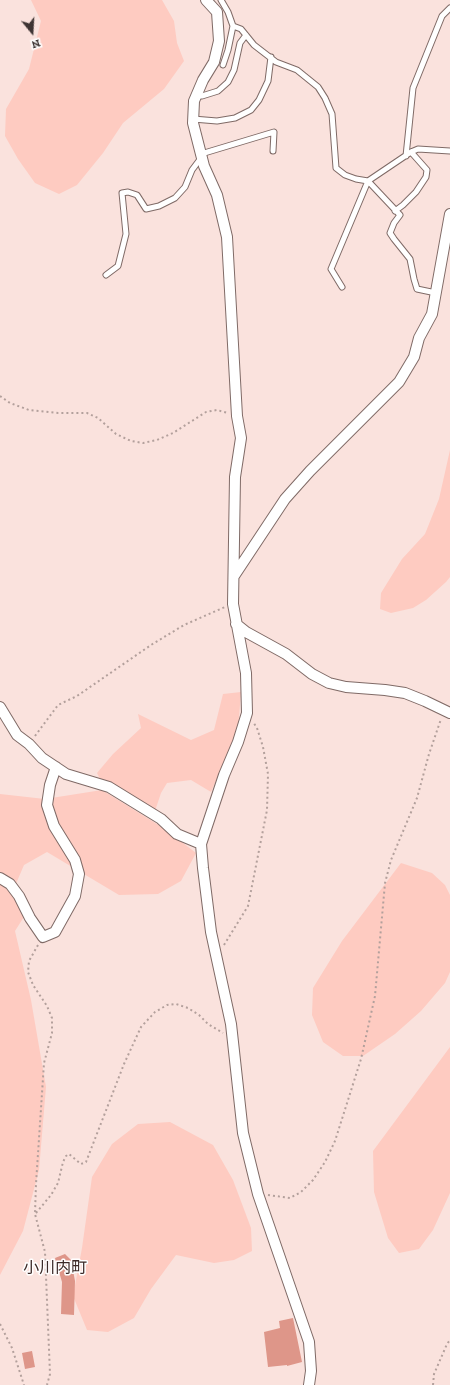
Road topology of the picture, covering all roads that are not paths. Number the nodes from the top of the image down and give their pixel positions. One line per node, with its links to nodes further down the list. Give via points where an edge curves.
1 (206, 0): 8 (street, via 216,12 219,41 214,62)
2 (221, 0): 4 (lane)
3 (450, 8): 14 (lane, via 442,16 413,88)
4 (233, 26): 5 (lane, via 241,29); 7 (lane)
5 (246, 35): 6 (lane); 8 (lane, via 240,43 234,70 228,82 218,91)
6 (271, 58): 9 (lane, via 268,81 251,110 235,118 217,121); 15 (lane, via 297,70 318,87 332,114 336,168 345,175)
7 (223, 65)
8 (196, 96): 9 (street)
9 (193, 119): 13 (street)
10 (450, 151): 12 (lane, via 418,149)
11 (273, 152): 13 (lane, via 274,132)
12 (412, 152): 14 (lane); 16 (lane, via 427,170 426,177 416,192)
13 (201, 155): 18 (lane, via 185,187 175,198 159,206 146,209 137,195 122,193 126,234 118,266); 21 (street, via 217,195 227,238 237,416 241,438 235,477)
14 (406, 156): 15 (lane)
15 (368, 181): 16 (lane); 19 (lane, via 331,269)
16 (395, 211): 20 (lane, via 400,215 390,233 410,259 418,289)
17 (450, 214): 20 (street)
18 (106, 275)
19 (342, 287)
20 (436, 293): 21 (street, via 432,314 419,338 414,357 399,382 285,499)
21 (234, 576): 22 (street, via 233,604)
22 (236, 624): 24 (street, via 329,683 405,694); 26 (street, via 246,673 247,714)
23 (0, 707): 25 (street, via 17,734 42,758)
24 (447, 712)
25 (56, 767): 26 (street, via 66,774 109,787 161,819 177,834); 27 (street, via 47,805 54,826 75,860 79,874 75,896 55,932 43,937 19,896 10,884)
26 (201, 844): 28 (street, via 210,924 231,1024 243,1133 258,1194 309,1342)
27 (0, 878)
28 (309, 1385)

